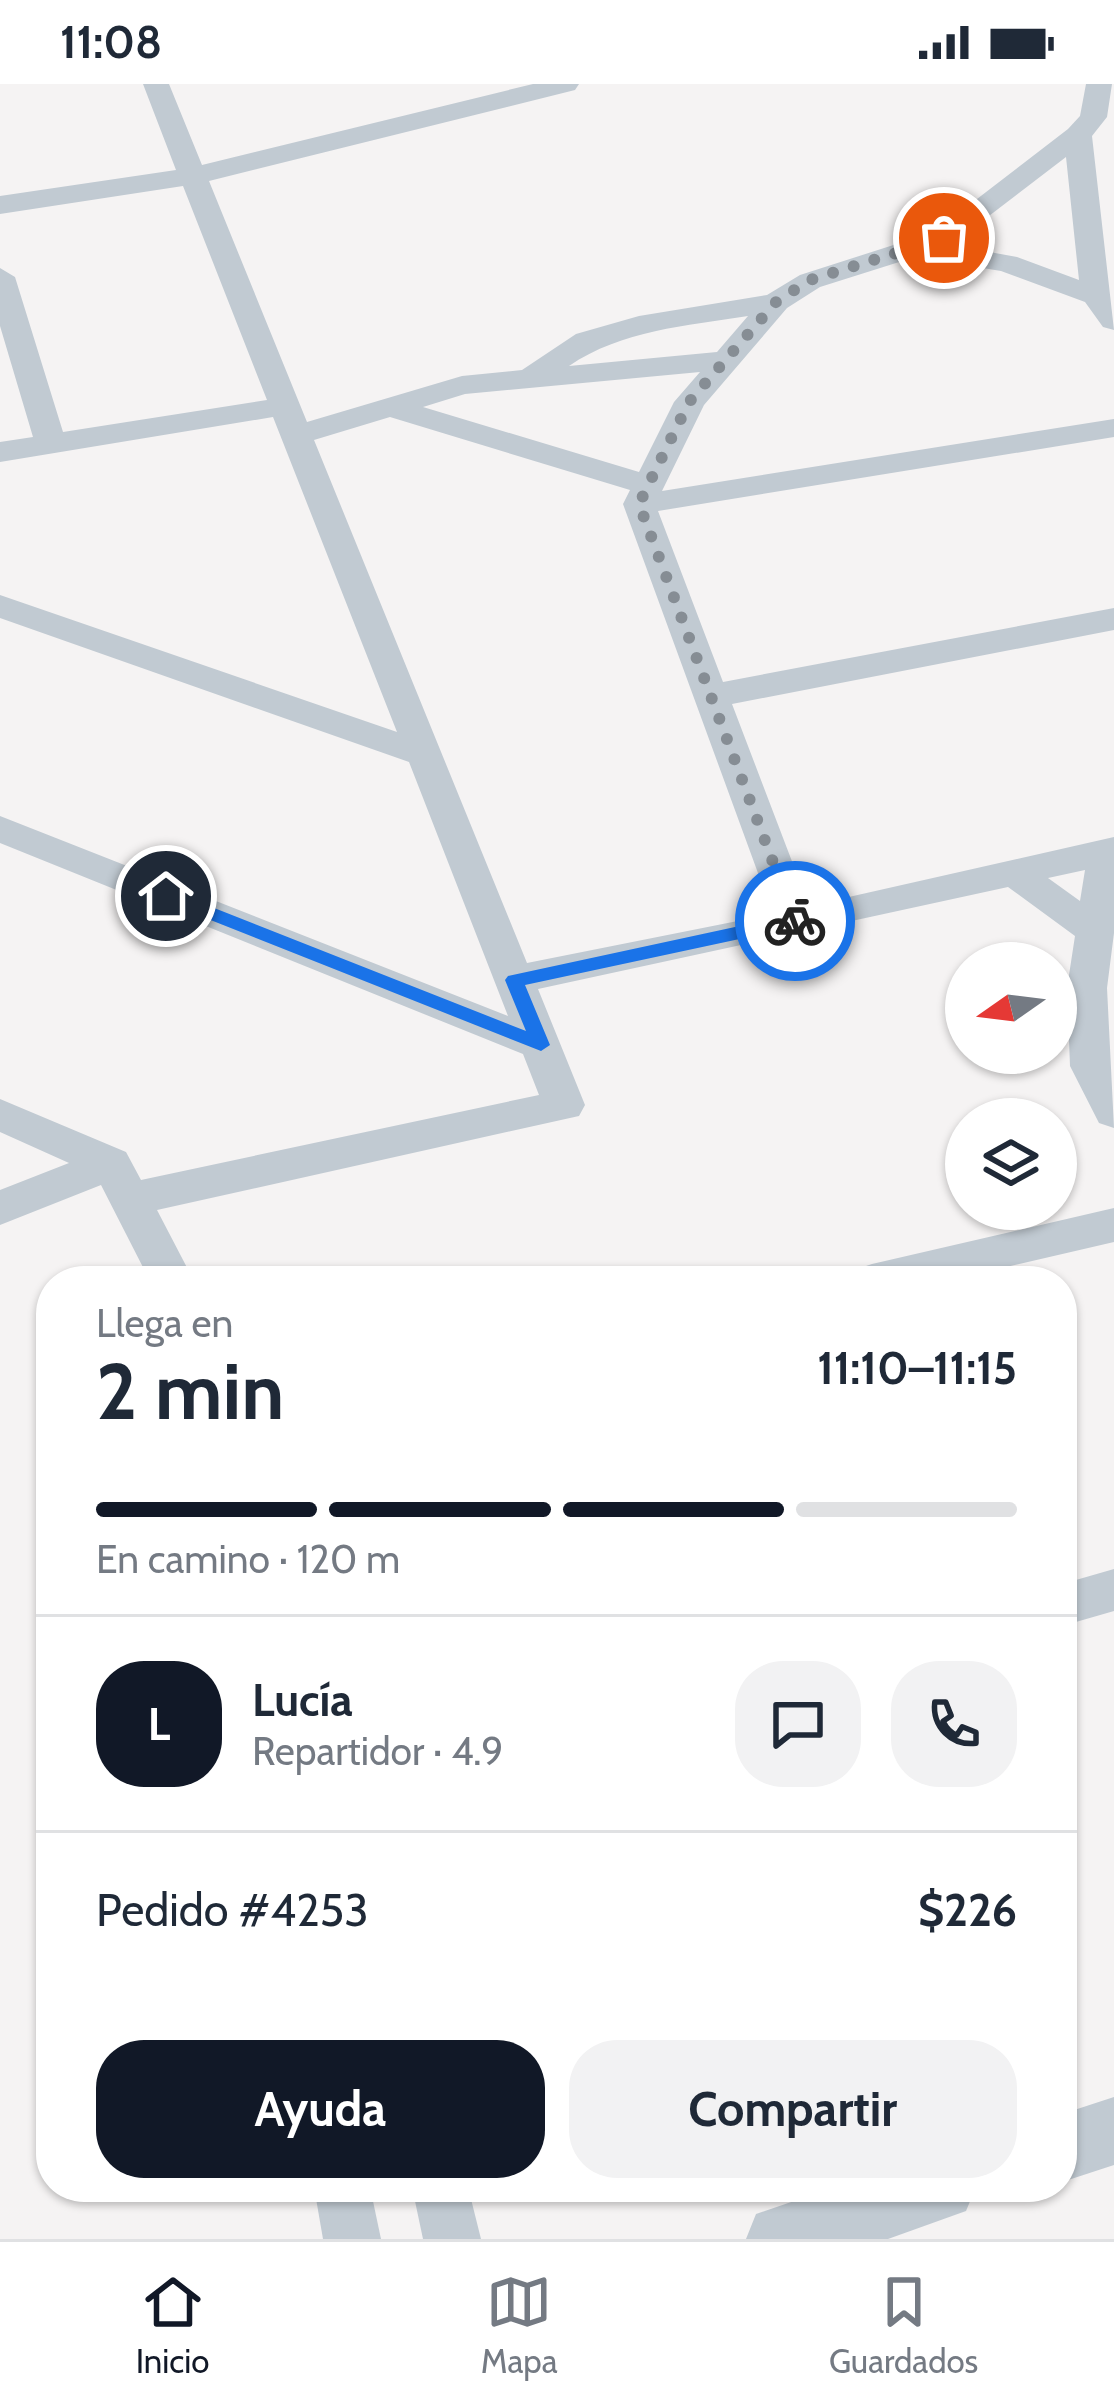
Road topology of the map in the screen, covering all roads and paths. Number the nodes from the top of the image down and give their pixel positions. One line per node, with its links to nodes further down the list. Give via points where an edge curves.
1 (156, 84): 5 (street)
2 (566, 84): 5 (street)
3 (1099, 84): 4 (street)
4 (1095, 127): 7 (street, via 944,238); 9 (street)
5 (193, 176): 6 (street); 15 (street)
6 (0, 205)
7 (914, 248): 9 (street, via 1007,262); 10 (street, via 810,280)
8 (0, 277): 17 (street)
9 (1095, 296): 11 (street)
10 (776, 302): 12 (street); 13 (street, via 587,340)
11 (1114, 321)
12 (725, 360): 13 (street); 19 (street, via 689,402)
13 (527, 379): 14 (street, via 462,385)
14 (390, 406): 15 (street); 19 (street)
15 (291, 421): 17 (street); 23 (street)
16 (1114, 428): 19 (street)
17 (51, 444): 18 (street)
18 (0, 452)
19 (644, 494): 22 (street)
20 (0, 606): 23 (street)
21 (1114, 619): 22 (street)
22 (712, 696): 27 (street)
23 (424, 754): 29 (street)
24 (0, 829): 30 (street)
25 (1110, 851): 26 (street); 28 (street)
26 (1014, 873): 27 (street); 28 (street)
27 (796, 923): 29 (street)
28 (1095, 931): 31 (street, via 1090,1066)
29 (514, 980): 30 (street)
30 (541, 1045): 33 (street, via 564,1105)
31 (1114, 1112)
32 (0, 1115): 33 (street)
33 (120, 1181): 34 (street); 36 (street)
34 (0, 1208)
35 (1114, 1225): 37 (street)
36 (164, 1266)
37 (937, 1266)
38 (1114, 1590): 39 (street)
39 (1077, 1601)
40 (1114, 2131): 41 (street)
41 (1077, 2143)
42 (345, 2202): 45 (street)
43 (443, 2202): 46 (street)
44 (896, 2202): 47 (street)
45 (352, 2239)
46 (452, 2239)
47 (781, 2239)

